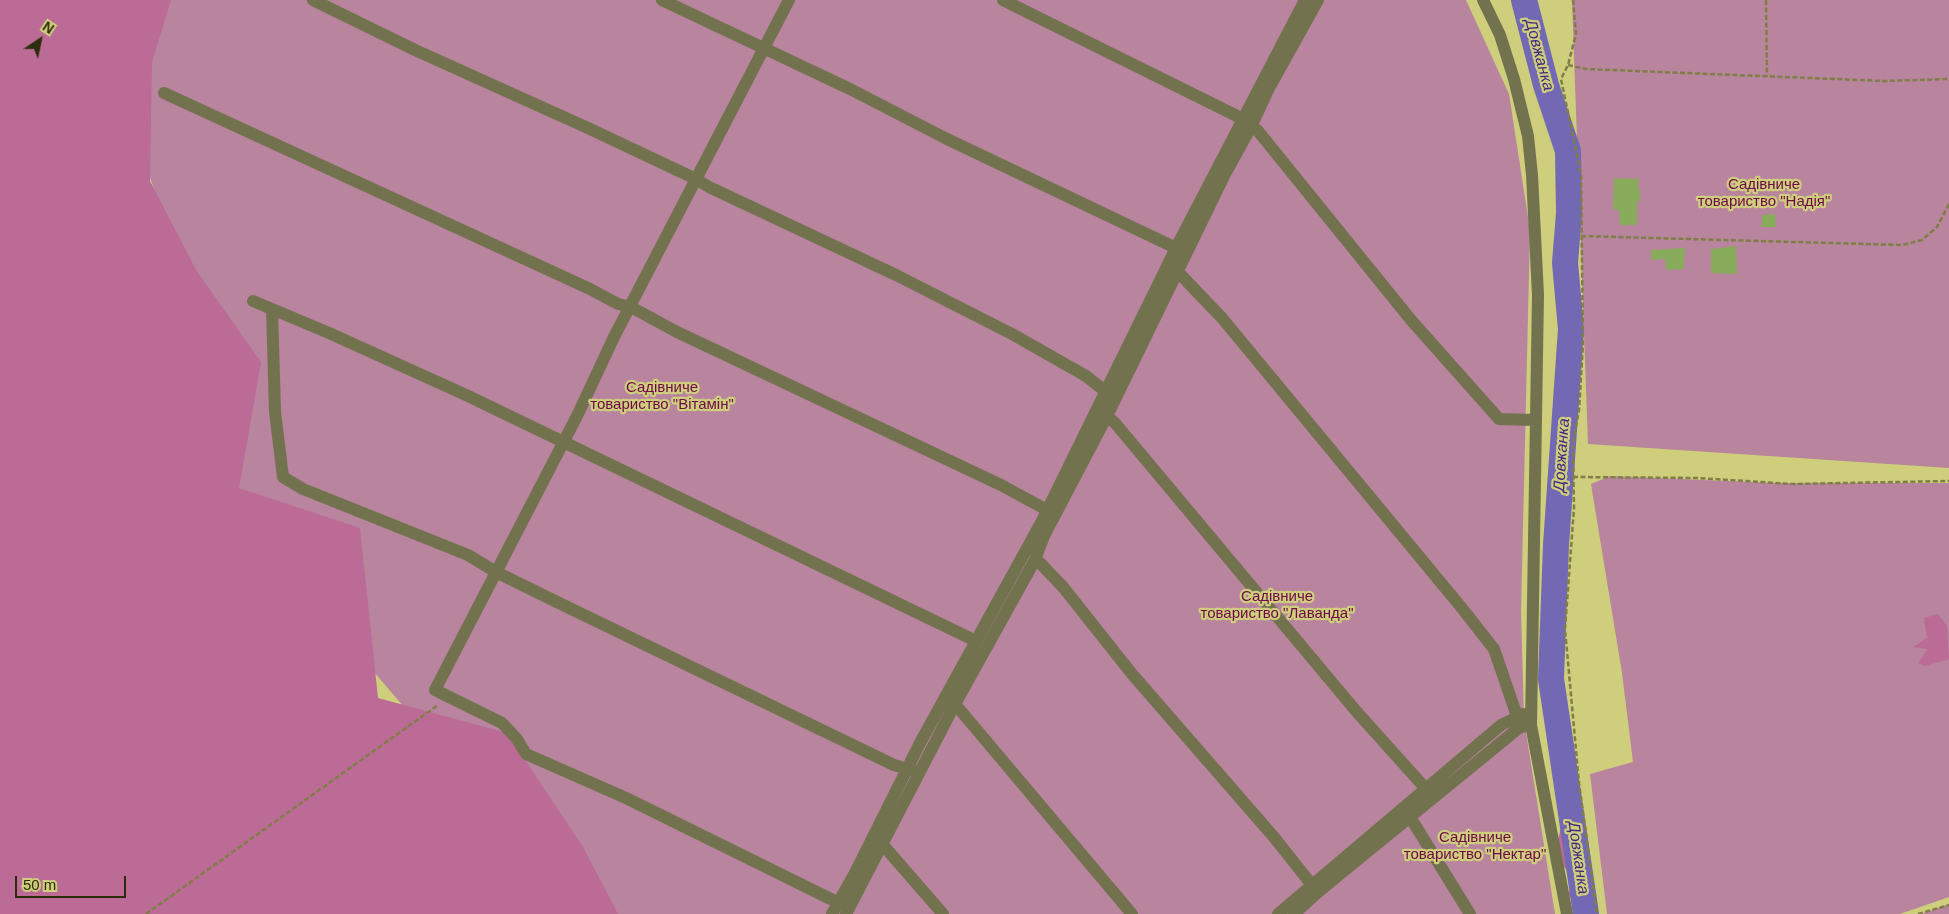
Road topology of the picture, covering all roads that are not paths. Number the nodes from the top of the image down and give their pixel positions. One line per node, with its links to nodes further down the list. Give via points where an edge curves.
1 (313, 0): 11 (street, via 414,50)
2 (662, 0): 8 (street)
3 (789, 0): 8 (street)
4 (1003, 0): 10 (street)
5 (1305, 0): 10 (street)
6 (1318, 0): 10 (street)
7 (1483, 0): 19 (street, via 1500,35 1528,136 1538,295)
8 (764, 48): 11 (street); 12 (street)
9 (164, 93): 15 (street)
10 (1246, 123): 12 (street); 13 (street); 19 (street, via 1258,131 1411,320 1499,419)
11 (696, 179): 15 (street); 17 (street, via 709,188 896,274 1012,334 1086,376)
12 (1176, 248): 17 (street)
13 (1178, 272): 18 (street); 26 (street, via 1222,318 1494,649)
14 (253, 301): 16 (street)
15 (630, 307): 20 (street); 21 (street)
16 (272, 309): 20 (street, via 458,391); 23 (street, via 275,412 283,477 311,492 468,555)
17 (1105, 391): 21 (street)
18 (1107, 416): 22 (street); 30 (street, via 1356,711)
19 (1535, 420): 27 (street)
20 (563, 442): 23 (street); 24 (street)
21 (1047, 510): 24 (street)
22 (1034, 560): 25 (street); 33 (street, via 1063,587 1132,674)
23 (496, 572): 28 (street); 34 (street, via 435,690 502,723 526,754 626,798)
24 (976, 641): 28 (street)
25 (955, 704): 29 (street); 38 (street)
26 (1517, 716): 27 (street); 30 (street, via 1500,725)
27 (1531, 719): 31 (street); 42 (street)
28 (908, 771): 29 (street); 34 (street)
29 (922, 771): 32 (street)
30 (1426, 789): 33 (street)
31 (1410, 817): 40 (street); 41 (street)
32 (883, 845): 35 (street); 37 (street)
33 (1312, 885): 39 (street)
34 (837, 902): 35 (street); 36 (street)
35 (848, 911)
36 (832, 914)
37 (942, 914)
38 (1132, 914)
39 (1278, 914)
40 (1294, 914)
41 (1470, 914)
42 (1567, 914)

